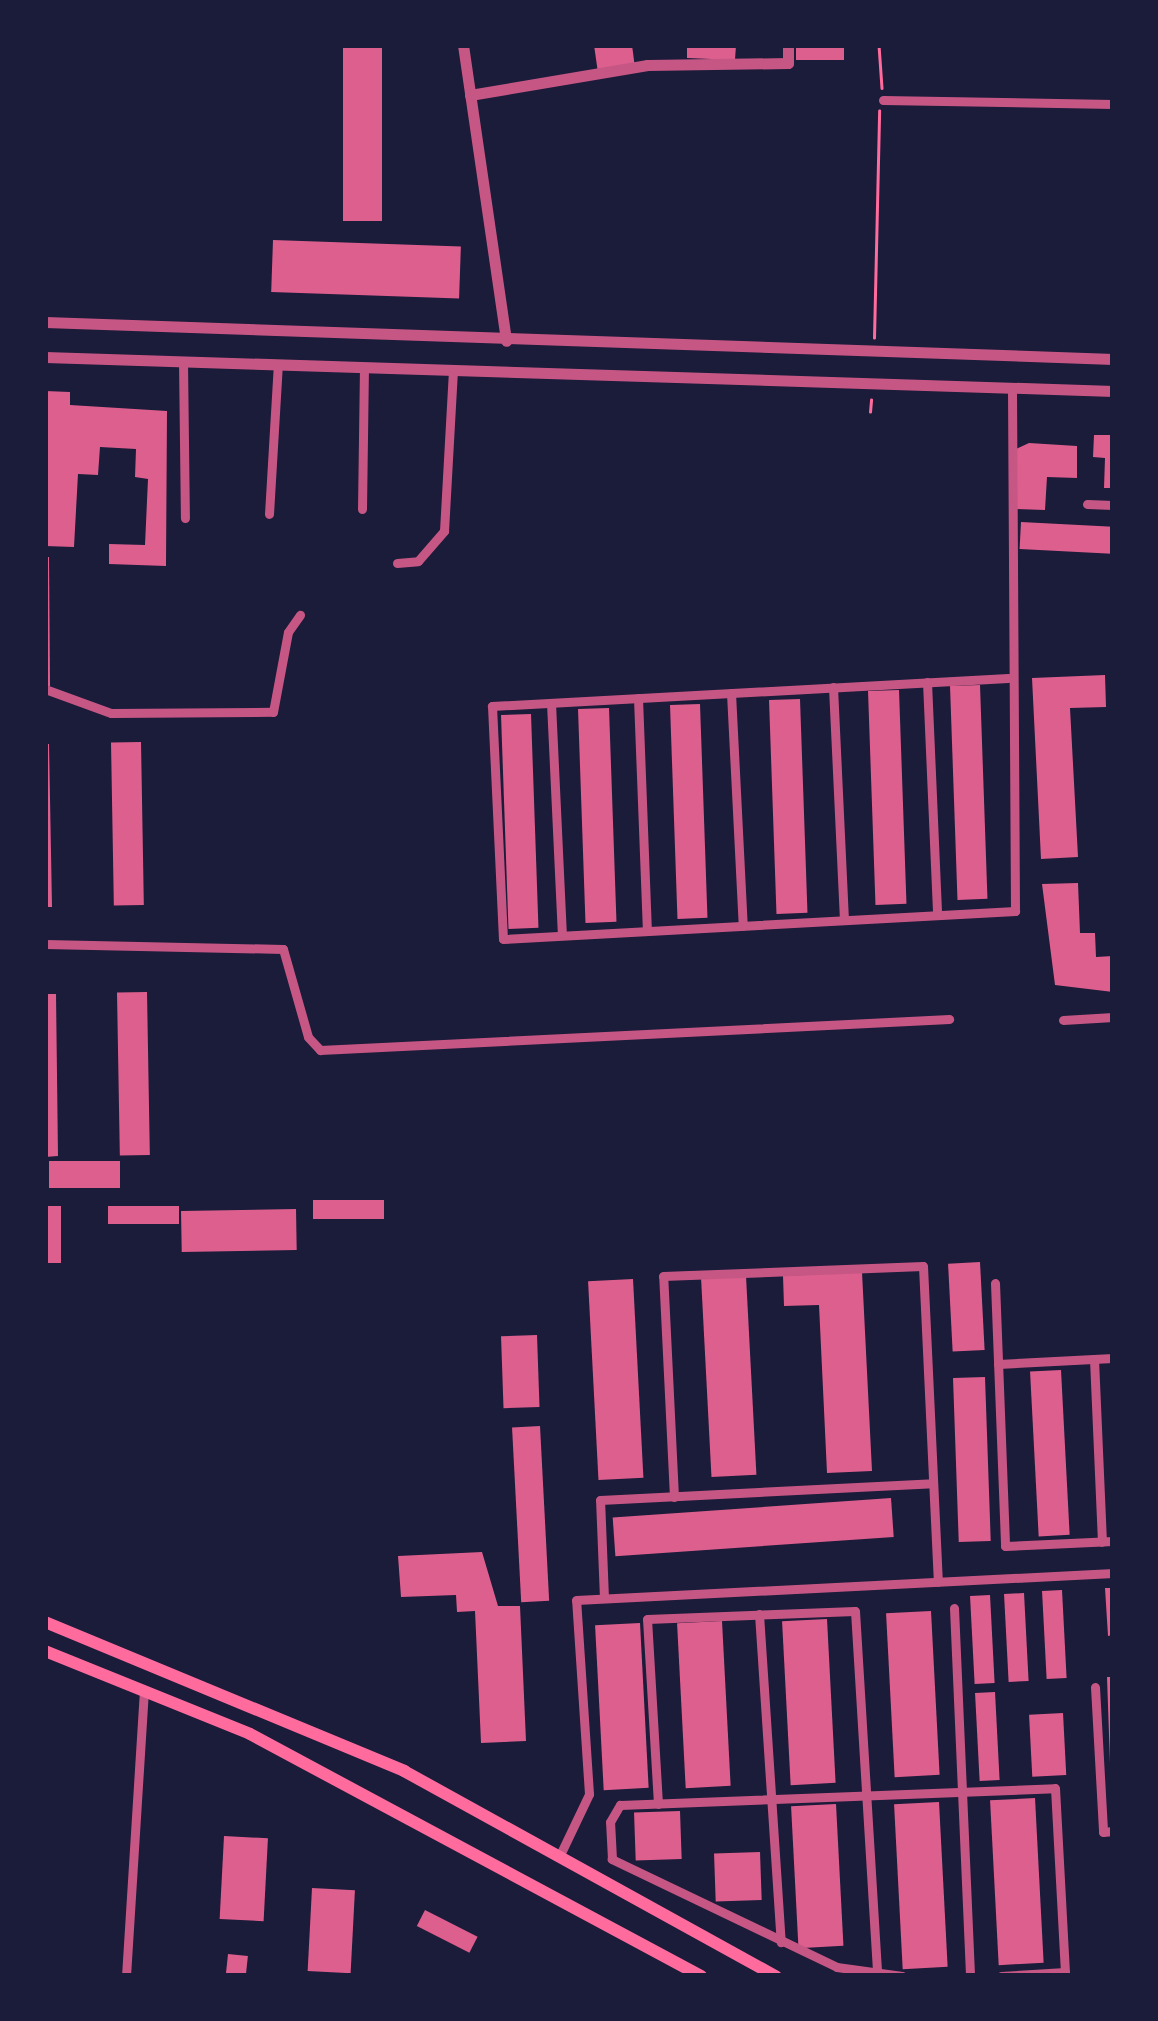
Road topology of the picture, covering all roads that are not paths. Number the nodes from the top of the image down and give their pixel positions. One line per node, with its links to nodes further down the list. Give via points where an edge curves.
1 (463, 45): 3 (street)
2 (788, 45): 3 (street, via 788,63 647,65)
3 (470, 95): 7 (street)
4 (883, 100): 5 (street)
5 (1113, 104)
6 (45, 322): 7 (street)
7 (506, 341): 9 (street)
8 (45, 357): 10 (street)
9 (1113, 359)
10 (183, 361): 11 (street); 20 (street)
11 (278, 364): 12 (street); 19 (street)
12 (364, 367): 13 (street); 18 (street)
13 (453, 370): 14 (street); 21 (street, via 444,531 418,562)
14 (1012, 388): 15 (street); 23 (street)
15 (1113, 391)
16 (1086, 504): 17 (street)
17 (1113, 505)
18 (362, 510)
19 (270, 514)
20 (185, 518)
21 (398, 562)
22 (300, 616): 26 (street, via 288,632 273,712 111,713)
23 (1008, 678): 24 (street); 30 (street, via 1015,911)
24 (928, 682): 25 (street); 30 (street)
25 (833, 687): 27 (street); 31 (street)
26 (45, 688)
27 (731, 693): 28 (street); 32 (street)
28 (638, 698): 29 (street); 33 (street)
29 (551, 703): 34 (street); 34 (street, via 492,706 502,939)
30 (937, 915): 31 (street)
31 (844, 920): 32 (street)
32 (743, 926): 33 (street)
33 (648, 931): 34 (street)
34 (562, 935)
35 (45, 944): 37 (street, via 283,949 308,1037 320,1050)
36 (1113, 1017): 38 (street)
37 (948, 1019)
38 (1062, 1020)
39 (995, 1283): 42 (street)
40 (1113, 1358): 41 (street)
41 (1094, 1359): 42 (street); 45 (street)
42 (998, 1364): 45 (street, via 1006,1546)
43 (933, 1483): 44 (street); 44 (street, via 923,1266 663,1276); 47 (street)
44 (674, 1496): 48 (street, via 600,1500)
45 (1107, 1542)
46 (1113, 1573): 47 (street)
47 (938, 1582): 48 (street)
48 (604, 1598): 60 (street, via 576,1600 589,1794)
49 (954, 1608): 55 (street)
50 (759, 1614): 56 (street, via 855,1611); 57 (street); 58 (street, via 647,1618)
51 (45, 1622): 60 (main road, via 289,1718)
52 (45, 1651): 54 (main road)
53 (1095, 1688): 59 (street, via 1103,1832)
54 (144, 1689): 63 (street); 64 (main road, via 372,1794)
55 (964, 1792): 56 (street); 67 (street); 68 (street, via 1055,1788 1065,1972)
56 (866, 1796): 57 (street); 62 (street)
57 (770, 1800): 58 (street); 61 (street)
58 (658, 1804): 61 (street, via 620,1805 610,1822 612,1859)
59 (1113, 1832)
60 (560, 1856): 65 (main road)
61 (781, 1942): 62 (street, via 837,1967)
62 (877, 1972): 66 (street)
63 (126, 1976)
64 (701, 1976)
65 (776, 1976)
66 (902, 1976)
67 (970, 1976)
68 (1000, 1976)

